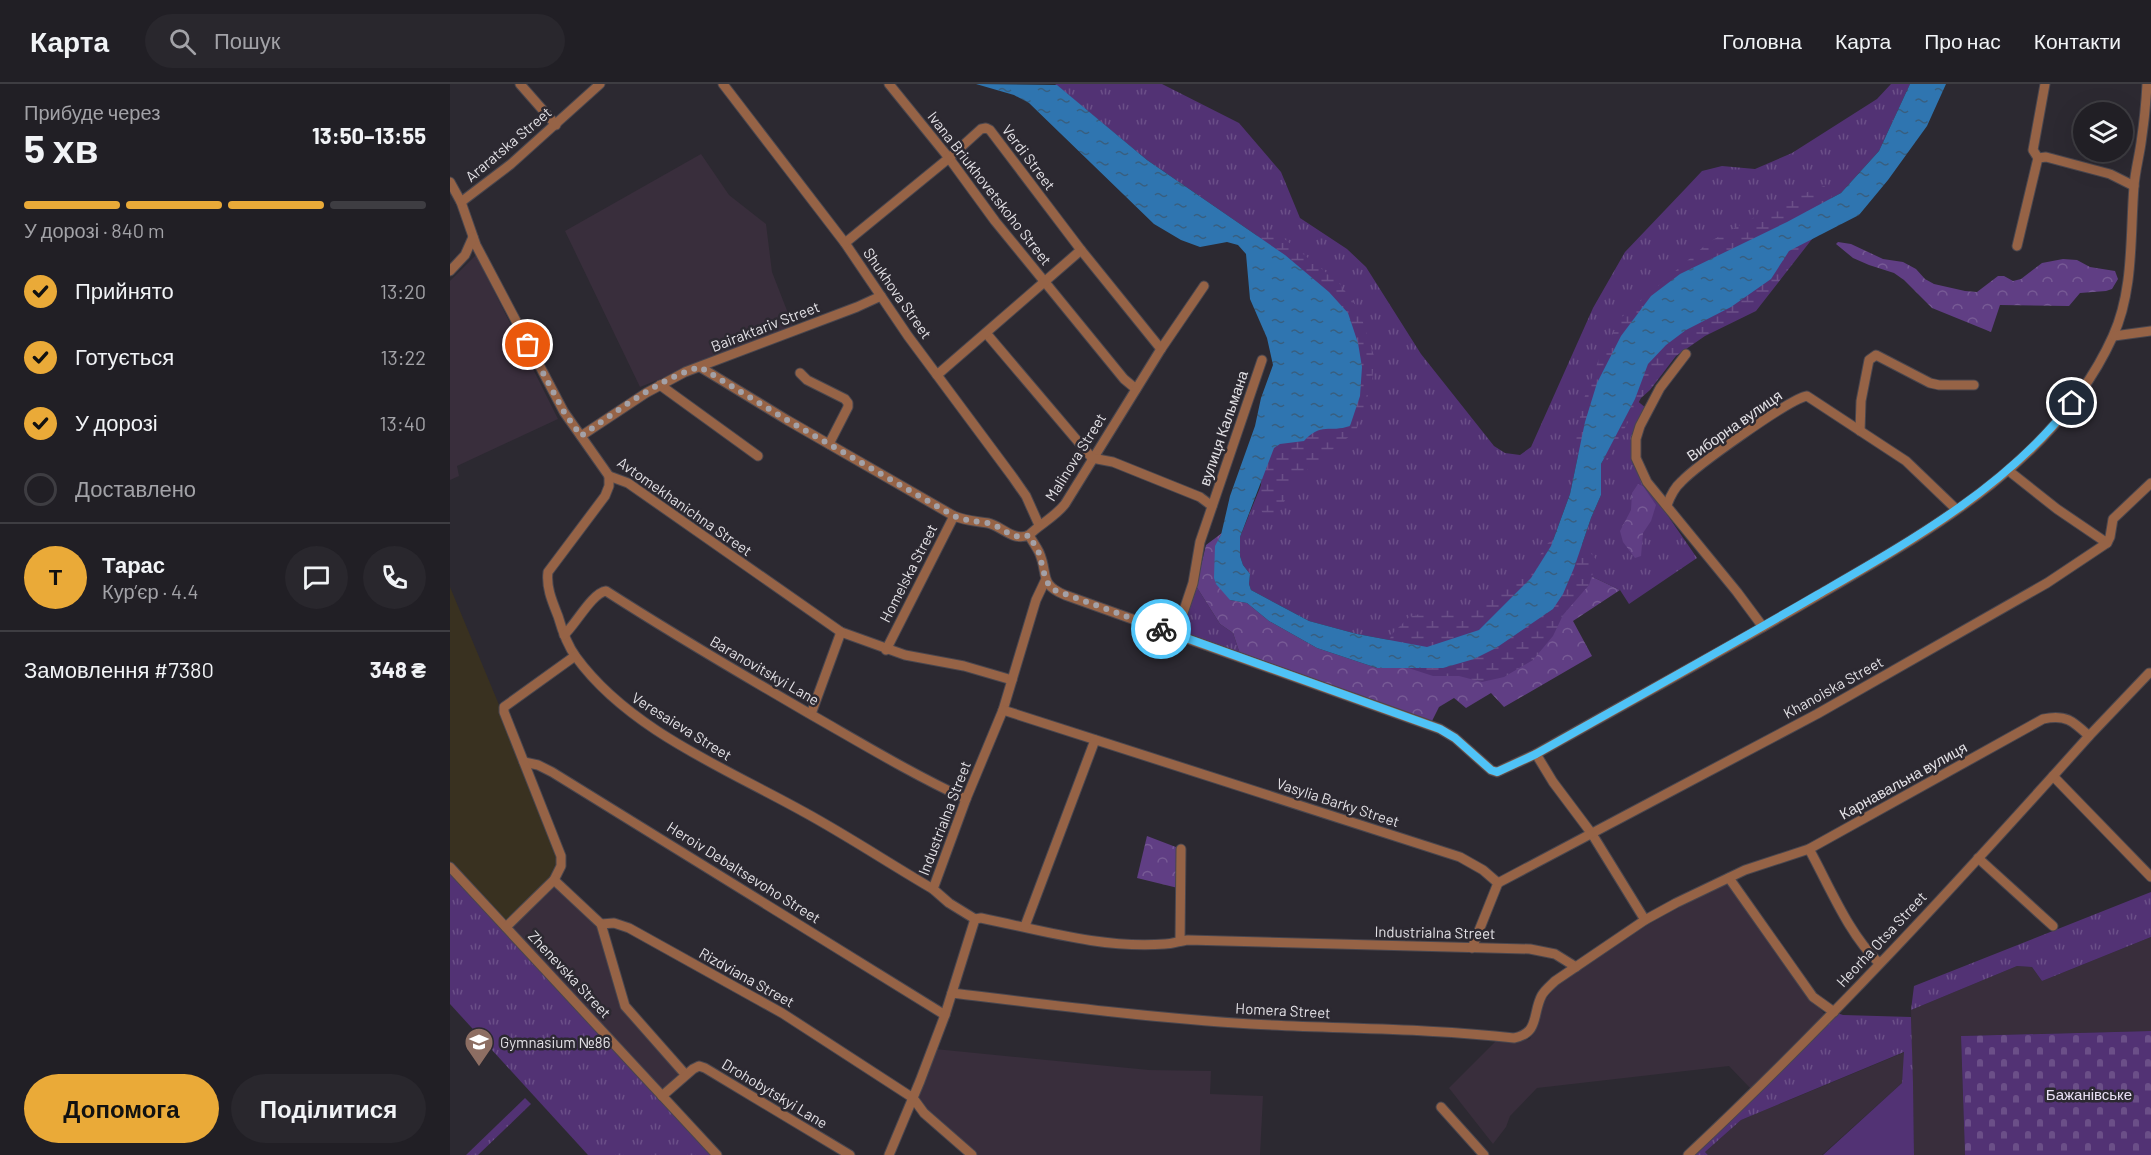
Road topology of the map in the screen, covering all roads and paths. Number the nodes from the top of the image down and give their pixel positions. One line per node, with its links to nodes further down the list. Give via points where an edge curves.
1 (520, 84): 7 (street)
2 (600, 84): 7 (street, Araratska Street)
3 (723, 84): 14 (street, Shukhova Street)
4 (889, 84): 8 (street, Ivana Briukhovetskoho Street)
5 (2045, 84): 9 (street, via 2033,150)
6 (2147, 84): 11 (street)
7 (556, 125): 12 (street, Araratska Street)
8 (949, 158): 14 (street, Verdi Street); 16 (street, Verdi Street, via 981,129 990,130); 18 (street, Ivana Briukhovetskoho Street)
9 (2038, 158): 11 (street, via 2110,174); 15 (street)
10 (450, 182): 12 (street, Avtomekhanichna Street)
11 (2134, 186): 23 (street, via 2126,294)
12 (461, 202): 13 (street, Avtomekhanichna Street)
13 (473, 237): 17 (street, via 465,255); 34 (street, Avtomekhanichna Street, via 564,412)
14 (844, 243): 20 (street, Shukhova Street)
15 (2018, 246)
16 (1081, 250): 18 (street, Ivana Briukhovetskoho Street); 24 (street, Verdi Street)
17 (450, 271)
18 (1044, 282): 22 (street, Ivana Briukhovetskoho Street); 32 (street, Ivana Briukhovetskoho Street)
19 (1204, 286): 24 (street, Malinova Street)
20 (881, 296): 27 (street, Bairaktariv Street); 29 (street, Shukhova Street)
21 (2151, 331): 23 (street)
22 (986, 333): 29 (street, Ivana Briukhovetskoho Street); 37 (street)
23 (2114, 336): 38 (street, via 2065,413)
24 (1161, 349): 32 (street, Malinova Street)
25 (1686, 354): 41 (street, via 1660,388 1636,439 1641,472)
26 (1262, 360): 42 (street, вулиця Кальмана)
27 (700, 367): 30 (street, Bairaktariv Street); 35 (street)
28 (800, 373): 35 (street, via 848,403)
29 (938, 375): 45 (street, Shukhova Street, via 1026,496)
30 (660, 385): 34 (street, Bairaktariv Street); 36 (street)
31 (1974, 385): 33 (street, via 1930,383 1876,355 1871,357)
32 (1136, 389): 37 (street, Malinova Street)
33 (1860, 431): 41 (street, Виборна вулиця, via 1810,397 1802,397 1700,465 1680,482); 43 (street, Виборна вулиця, via 1906,461)
34 (581, 436): 39 (street, Avtomekhanichna Street)
35 (828, 444): 44 (street)
36 (758, 456)
37 (1092, 458): 42 (street, вулиця Кальмана, via 1113,462 1200,497); 45 (street, Malinova Street, via 1065,504)
38 (2009, 471): 43 (street); 47 (street)
39 (609, 476): 50 (street, Avtomekhanichna Street, via 628,483); 52 (street, Veresaieva Street, via 605,496 548,572 550,594)
40 (2151, 483): 47 (street, via 2113,519)
41 (1667, 505): 49 (street)
42 (1212, 506): 51 (street, вулиця Кальмана)
43 (1956, 509): 49 (street, via 1890,553)
44 (954, 516): 46 (street, Homelska Street, via 988,523 1012,535); 53 (street, Homelska Street)
45 (1040, 525): 46 (street, Malinova Street)
46 (1029, 535): 48 (street, via 1039,553)
47 (2106, 543): 65 (street, Khanoiska Street, via 1967,629)
48 (1046, 581): 51 (street, via 1059,593); 56 (street, Industrialna Street, via 1036,600)
49 (1763, 627): 61 (street)
50 (841, 633): 53 (street, Avtomekhanichna Street); 58 (street)
51 (1176, 634): 61 (street, via 1440,729 1491,770 1503,771)
52 (564, 635): 54 (street, Veresaieva Street); 58 (street, Baranovitskyi Lane, via 597,594 606,591)
53 (886, 650): 56 (street, Avtomekhanichna Street)
54 (575, 656): 62 (street, via 504,707); 74 (street, Veresaieva Street, via 610,697 643,721)
55 (2150, 672): 59 (street)
56 (1012, 680): 57 (street, Industrialna Street)
57 (1003, 710): 60 (street, Vasylia Barky Street); 64 (street, Industrialna Street)
58 (811, 714): 64 (street, Baranovitskyi Lane)
59 (2089, 736): 63 (street, Heorha Otsa Street); 67 (street, Карнавальна вулиця, via 2070,719 2043,719)
60 (1095, 740): 73 (street, Vasylia Barky Street, via 1460,857); 78 (street)
61 (1536, 754): 65 (street)
62 (524, 762): 72 (street, via 561,856); 87 (street, Heroiv Debaltsevoho Street, via 552,772)
63 (2053, 776): 68 (street, Heorha Otsa Street); 70 (street)
64 (966, 799): 74 (street, Industrialna Street)
65 (1593, 834): 73 (street, Khanoiska Street); 76 (street)
66 (1181, 849): 81 (street)
67 (1809, 849): 71 (street, Карнавальна вулиця); 83 (street, via 1848,920 1868,952)
68 (1978, 858): 79 (street); 83 (street, Heorha Otsa Street)
69 (450, 867): 80 (street, Zhenevska Street)
70 (2151, 876)
71 (1730, 878): 76 (street, Карнавальна вулиця); 86 (street, via 1810,992)
72 (554, 880): 77 (street); 80 (street)
73 (1498, 883): 82 (street)
74 (933, 889): 75 (street, Industrialna Street)
75 (975, 919): 78 (street, Industrialna Street); 85 (street)
76 (1645, 920): 84 (street, Homera Street)
77 (601, 924): 88 (street, via 625,1006); 90 (street, Rizdviana Street, via 629,928 687,960 782,1013)
78 (1025, 926): 81 (street, Industrialna Street, via 1116,942)
79 (2053, 926)
80 (506, 927): 89 (street, Zhenevska Street)
81 (1180, 941): 82 (street, Industrialna Street)
82 (1472, 948): 84 (street, Industrialna Street, via 1541,951 1555,954)
83 (1880, 963): 86 (street, Heorha Otsa Street)
84 (1576, 967): 85 (street, Homera Street, via 1543,993 1532,1027 1514,1038 1208,1021)
85 (952, 993): 87 (street)
86 (1834, 1012): 97 (street, Heorha Otsa Street)
87 (945, 1015): 90 (street)
88 (685, 1074): 89 (street); 93 (street, Drohobytskyi Lane, via 699,1066 705,1068)
89 (662, 1096): 92 (street, Zhenevska Street)
90 (913, 1098): 94 (street); 95 (street, Rizdviana Street, via 924,1113)
91 (1441, 1107): 96 (street)
92 (717, 1155)
93 (850, 1155)
94 (889, 1155)
95 (972, 1155)
96 (1484, 1155)
97 (1688, 1155)

